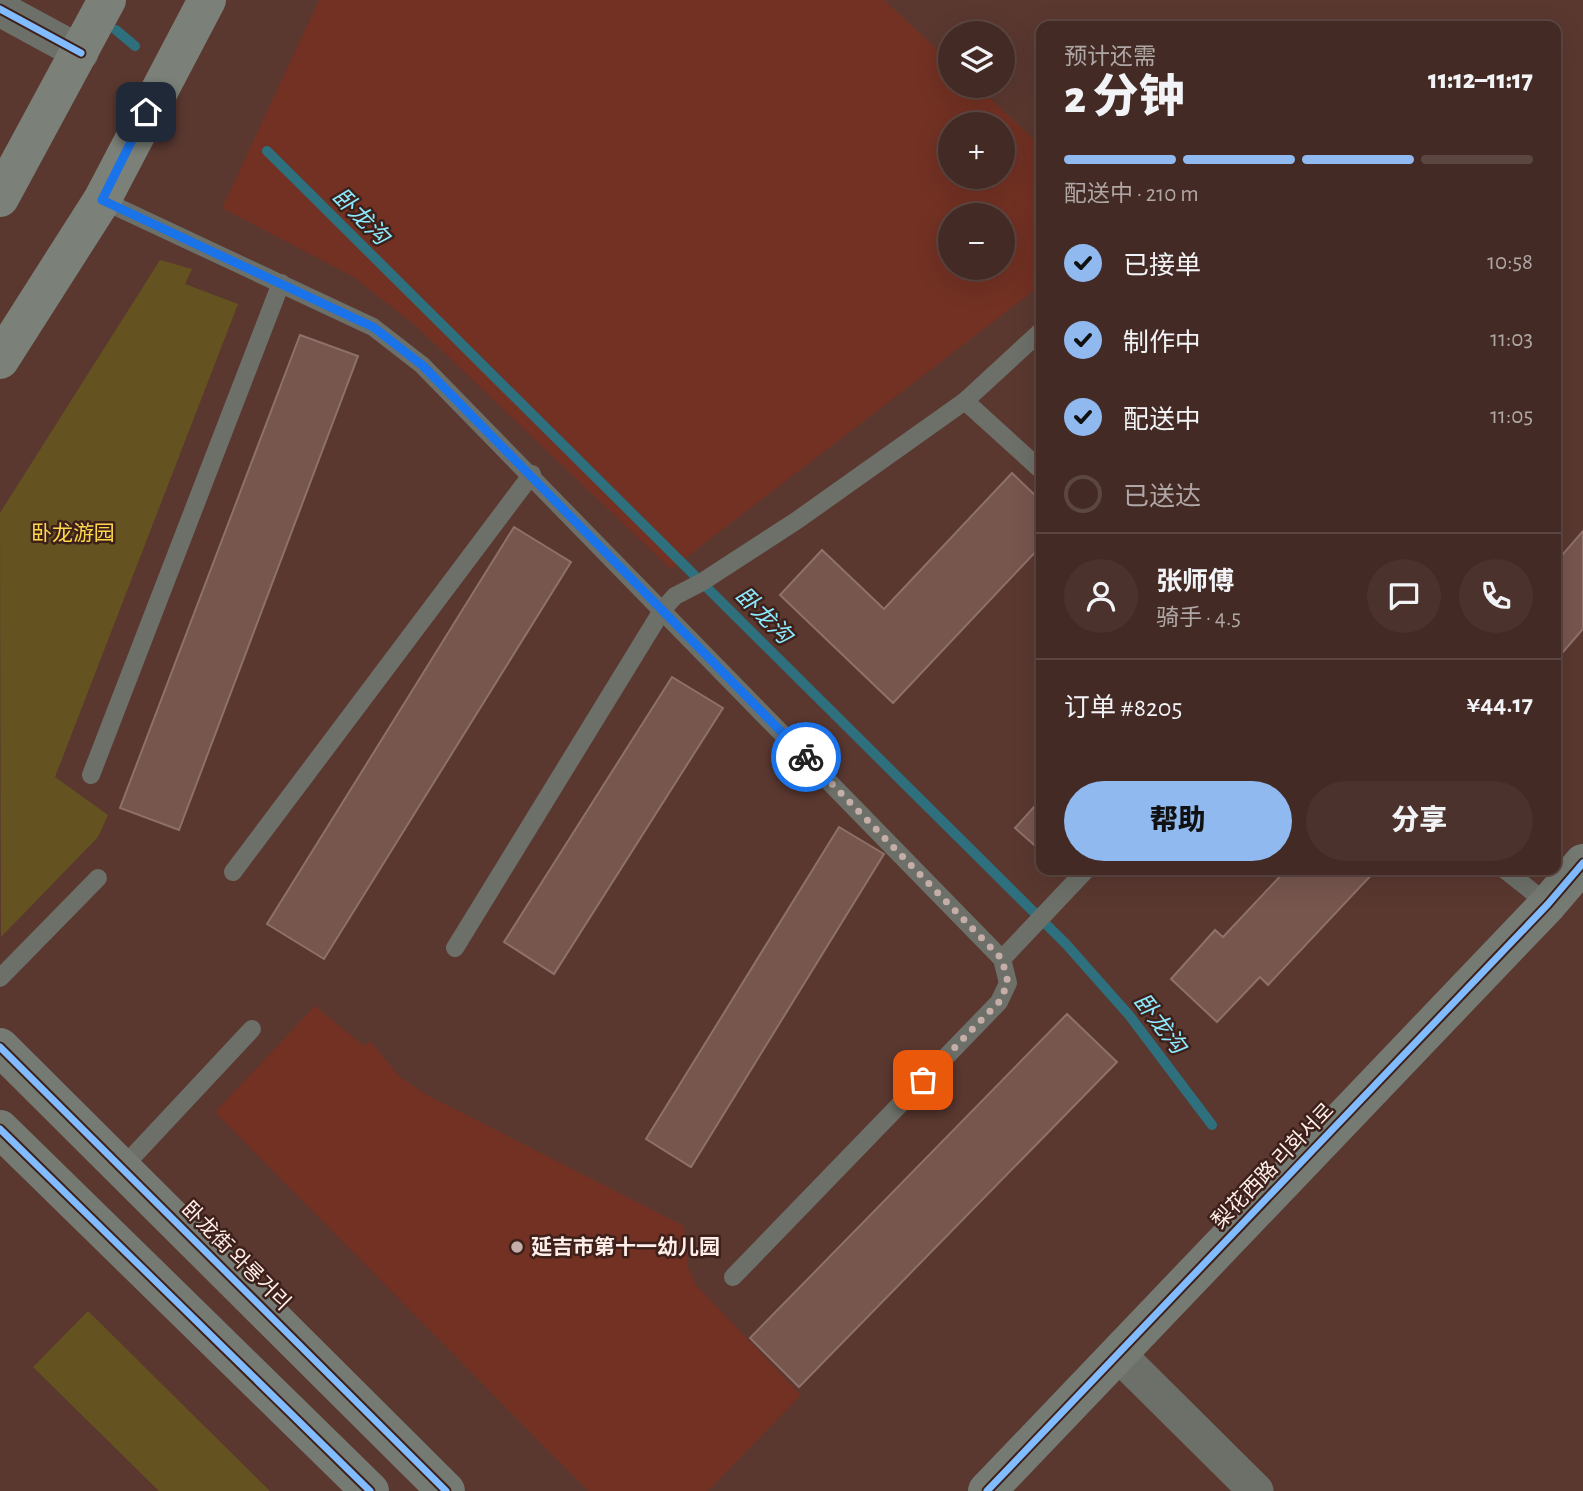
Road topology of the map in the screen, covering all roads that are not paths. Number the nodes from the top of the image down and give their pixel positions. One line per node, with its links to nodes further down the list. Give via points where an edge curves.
1 (107, 0): 4 (main road)
2 (207, 0): 6 (main road)
3 (0, 9): 4 (street)
4 (80, 53): 5 (main road)
5 (0, 198)
6 (102, 200): 7 (lane); 9 (main road)
7 (281, 283): 12 (lane, via 373,327 451,392); 14 (lane)
8 (1036, 336): 10 (lane)
9 (0, 360)
10 (965, 401): 11 (lane); 13 (lane, via 796,521)
11 (1036, 465)
12 (532, 474): 13 (lane); 16 (lane)
13 (669, 602): 21 (lane); 22 (lane)
14 (91, 775)
15 (1583, 863): 20 (street, 梨花西路 리화서로)
16 (233, 872)
17 (1081, 875): 22 (lane)
18 (1511, 875): 20 (lane)
19 (99, 878): 23 (lane)
20 (1548, 904): 29 (street, 梨花西路 리화서로)
21 (455, 948)
22 (1002, 959): 28 (lane, via 1008,983 999,1002)
23 (0, 978)
24 (252, 1029): 27 (lane)
25 (0, 1047): 27 (street, 卧龙街 와룡거리)
26 (0, 1129): 30 (street)
27 (123, 1167): 31 (street, 卧龙街 와룡거리)
28 (733, 1277)
29 (1118, 1354): 32 (street, 梨花西路 리화서로); 33 (street)
30 (370, 1491)
31 (446, 1491)
32 (987, 1491)
33 (1256, 1491)

